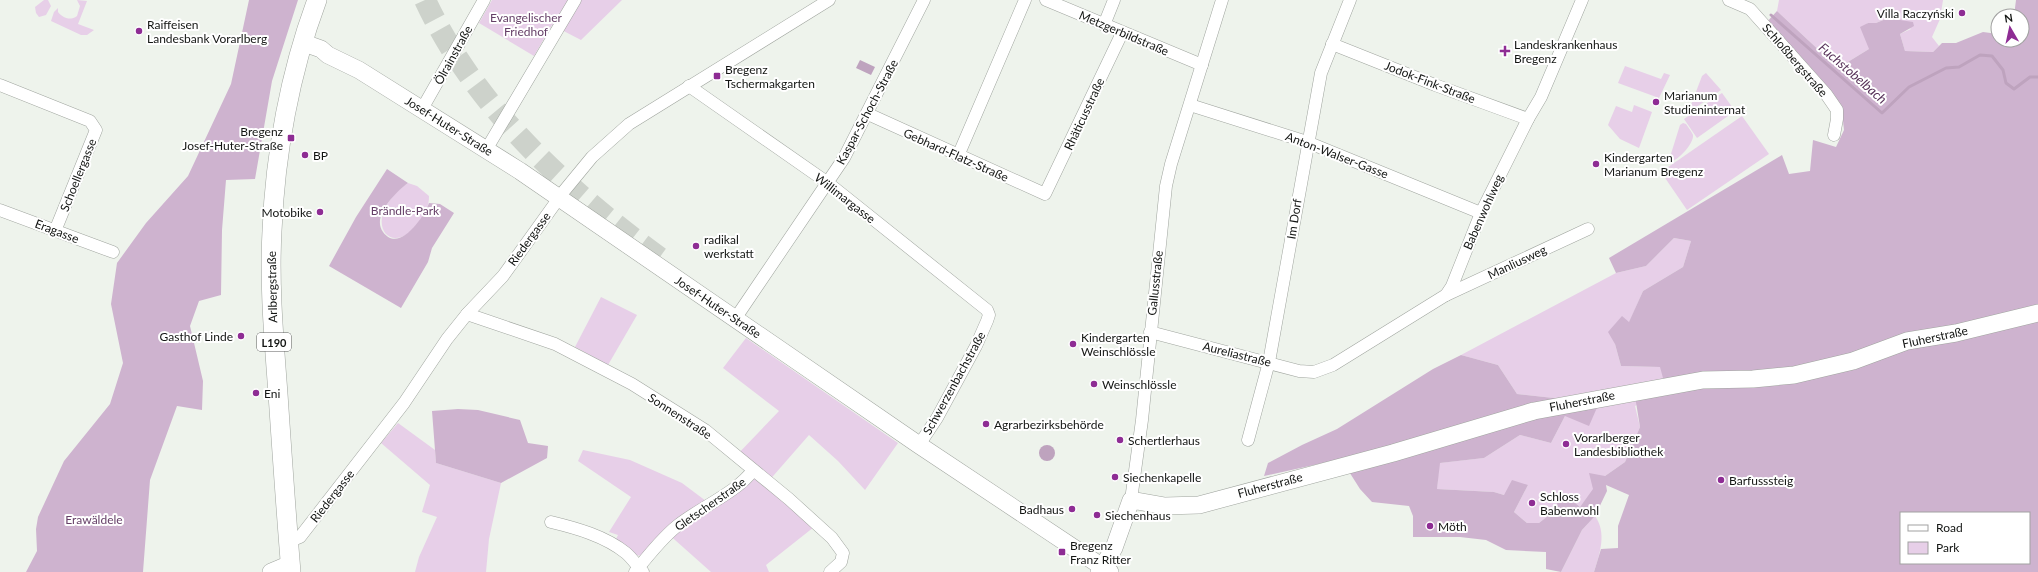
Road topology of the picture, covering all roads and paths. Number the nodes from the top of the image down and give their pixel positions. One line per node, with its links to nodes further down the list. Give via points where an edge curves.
1 (317, 0): 16 (main road, L190)
2 (484, 0): 21 (street, Ölrainstraße)
3 (575, 0): 26 (street)
4 (829, 0): 19 (street, Riedergasse)
5 (924, 0): 22 (street, Kaspar-Schoch-Straße)
6 (1025, 0): 27 (street)
7 (1046, 0): 13 (street, Metzgerbildstraße)
8 (1114, 0): 13 (street)
9 (1222, 0): 17 (street, Gallusstraße)
10 (1350, 0): 15 (street, Im Dorf)
11 (1582, 0): 23 (street, Babenwohlweg, via 1541,97)
12 (1729, 0): 24 (street, Schloßbergstraße, via 1750,9 1826,94 1837,110)
13 (1104, 25): 14 (street, Metzgerbildstraße)
14 (1122, 33): 17 (street, Metzgerbildstraße); 29 (street, Rhäticusstraße)
15 (1332, 44): 23 (street, Jodok-Fink-Straße); 25 (street, Im Dorf, via 1320,73)
16 (303, 47): 21 (street, Josef-Huter-Straße, via 318,56 328,55 359,70); 48 (main road, Arlbergstraße / L190, via 283,128 272,232 272,310)
17 (1202, 65): 20 (street, Gallusstraße)
18 (0, 85): 34 (street, Schoellergasse, via 90,121 96,130)
19 (689, 86): 28 (street, Willimargasse); 30 (street, Riedergasse, via 629,124 592,157)
20 (1190, 105): 25 (street, Anton-Walser-Gasse); 41 (street, Gallusstraße, via 1166,186)
21 (422, 109): 26 (street, Josef-Huter-Straße)
22 (868, 114): 27 (street, Gebhard-Flatz-Straße); 28 (street, Kaspar-Schoch-Straße)
23 (1528, 119): 32 (street, Babenwohlweg)
24 (1834, 135)
25 (1308, 142): 32 (street, Anton-Walser-Gasse); 42 (street, Im Dorf)
26 (486, 150): 30 (street, Josef-Huter-Straße)
27 (958, 156): 29 (street, Gebhard-Flatz-Straße)
28 (828, 183): 39 (street, Kaspar-Schoch-Straße); 40 (street, Willimargasse, via 987,310)
29 (1046, 194)
30 (559, 198): 37 (street, Riedergasse, via 503,276); 39 (street, Josef-Huter-Straße)
31 (0, 210): 34 (street, Eragasse)
32 (1481, 213): 36 (street, Babenwohlweg)
33 (1588, 229): 36 (street, Manliusweg)
34 (55, 231): 35 (street, Eragasse)
35 (113, 252)
36 (1446, 295): 42 (street, Aureliastraße, via 1324,370 1299,371)
37 (467, 314): 45 (street, Sonnenstraße, via 555,344 632,384 705,430); 48 (street, Riedergasse, via 404,403 300,537)
38 (2038, 314): 46 (street, Fluherstraße, via 1956,333 1907,341 1853,361 1794,375 1703,380 1534,410 1393,453 1198,505 1164,506)
39 (735, 319): 44 (street, Josef-Huter-Straße)
40 (988, 321): 44 (street, Schwerzenbachstraße, via 937,418)
41 (1150, 332): 42 (street, Aureliastraße); 46 (street, Gallusstraße)
42 (1269, 362): 43 (street, Im Dorf)
43 (1248, 440)
44 (919, 445): 51 (street, Josef-Huter-Straße)
45 (753, 470): 50 (street, Gletscherstraße, via 745,482 715,499 676,527); 53 (street, Sonnenstraße, via 826,533 843,553 841,562)
46 (1131, 500): 51 (street, Gallusstraße)
47 (551, 522): 50 (street, via 576,528 610,543 626,554)
48 (288, 542): 49 (main road, Arlbergstraße / L190)
49 (290, 568): 52 (street)
50 (639, 570)
51 (1104, 570)
52 (271, 572)
53 (830, 572)

